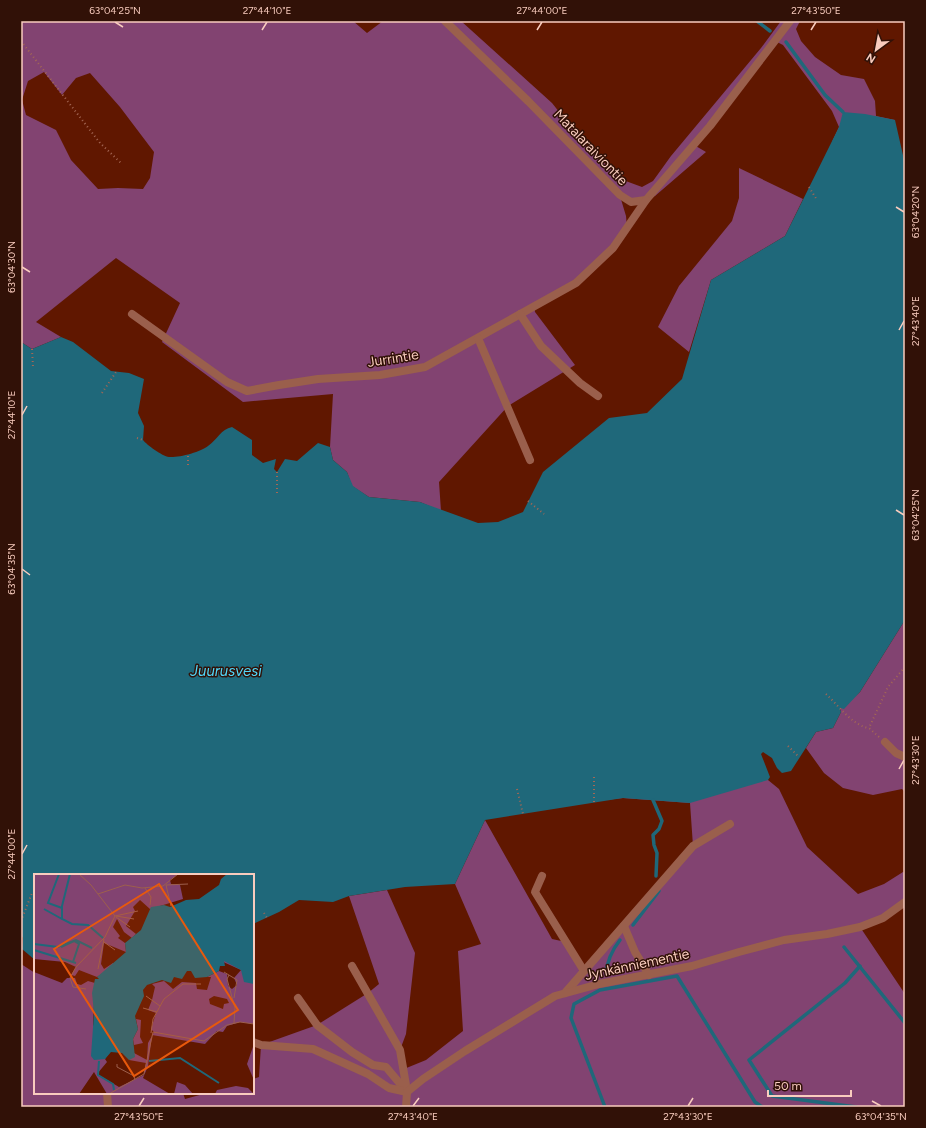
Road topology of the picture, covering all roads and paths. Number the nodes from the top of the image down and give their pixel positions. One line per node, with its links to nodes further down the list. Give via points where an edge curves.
1 (445, 21): 6 (street, Matalaraiviontie, via 620,195 631,202)
2 (790, 21): 6 (street, via 710,126)
3 (21, 41): 4 (path, via 100,143)
4 (121, 163)
5 (809, 187): 7 (path)
6 (646, 200): 9 (street, Jurrintie, via 613,248 576,283)
7 (817, 200)
8 (132, 314): 10 (street, Jurrintie, via 227,382 247,391 318,379 380,375 425,366)
9 (520, 314): 10 (street, Jurrintie); 15 (street, via 541,346 580,383)
10 (478, 338): 19 (street)
11 (32, 349): 12 (path)
12 (33, 367)
13 (116, 372): 14 (path)
14 (102, 393)
15 (598, 396)
16 (137, 438): 17 (path)
17 (143, 440)
18 (188, 454): 20 (path)
19 (530, 460)
20 (188, 465)
21 (277, 472): 22 (path)
22 (277, 493)
23 (528, 501): 24 (path)
24 (544, 514)
25 (905, 667): 27 (path, via 888,687)
26 (826, 694): 27 (path, via 859,726)
27 (869, 728): 28 (path)
28 (885, 742): 31 (street, via 896,753)
29 (788, 746): 30 (path)
30 (799, 757)
31 (905, 757)
32 (594, 776): 34 (path)
33 (517, 789): 35 (path)
34 (594, 802)
35 (523, 814)
36 (730, 824): 43 (street, via 693,846)
37 (542, 876): 45 (street, via 534,892)
38 (32, 893): 42 (path)
39 (905, 902): 46 (street, Jynkänniementie, via 883,918 860,927 784,940 692,966)
40 (264, 913): 41 (path)
41 (267, 918)
42 (21, 921)
43 (624, 926): 45 (street); 46 (street, via 635,952)
44 (352, 966): 50 (street, via 400,1050)
45 (584, 971): 47 (street)
46 (649, 975): 47 (street, Jynkänniementie, via 599,984)
47 (564, 994): 50 (street, Jynkänniementie, via 555,996 465,1051)
48 (298, 998): 50 (street, via 318,1025 373,1065 386,1067)
49 (254, 1042): 50 (street, via 313,1049 368,1074 389,1088)
50 (407, 1092): 53 (street)
51 (107, 1094): 52 (street)
52 (108, 1107)
53 (406, 1107)

